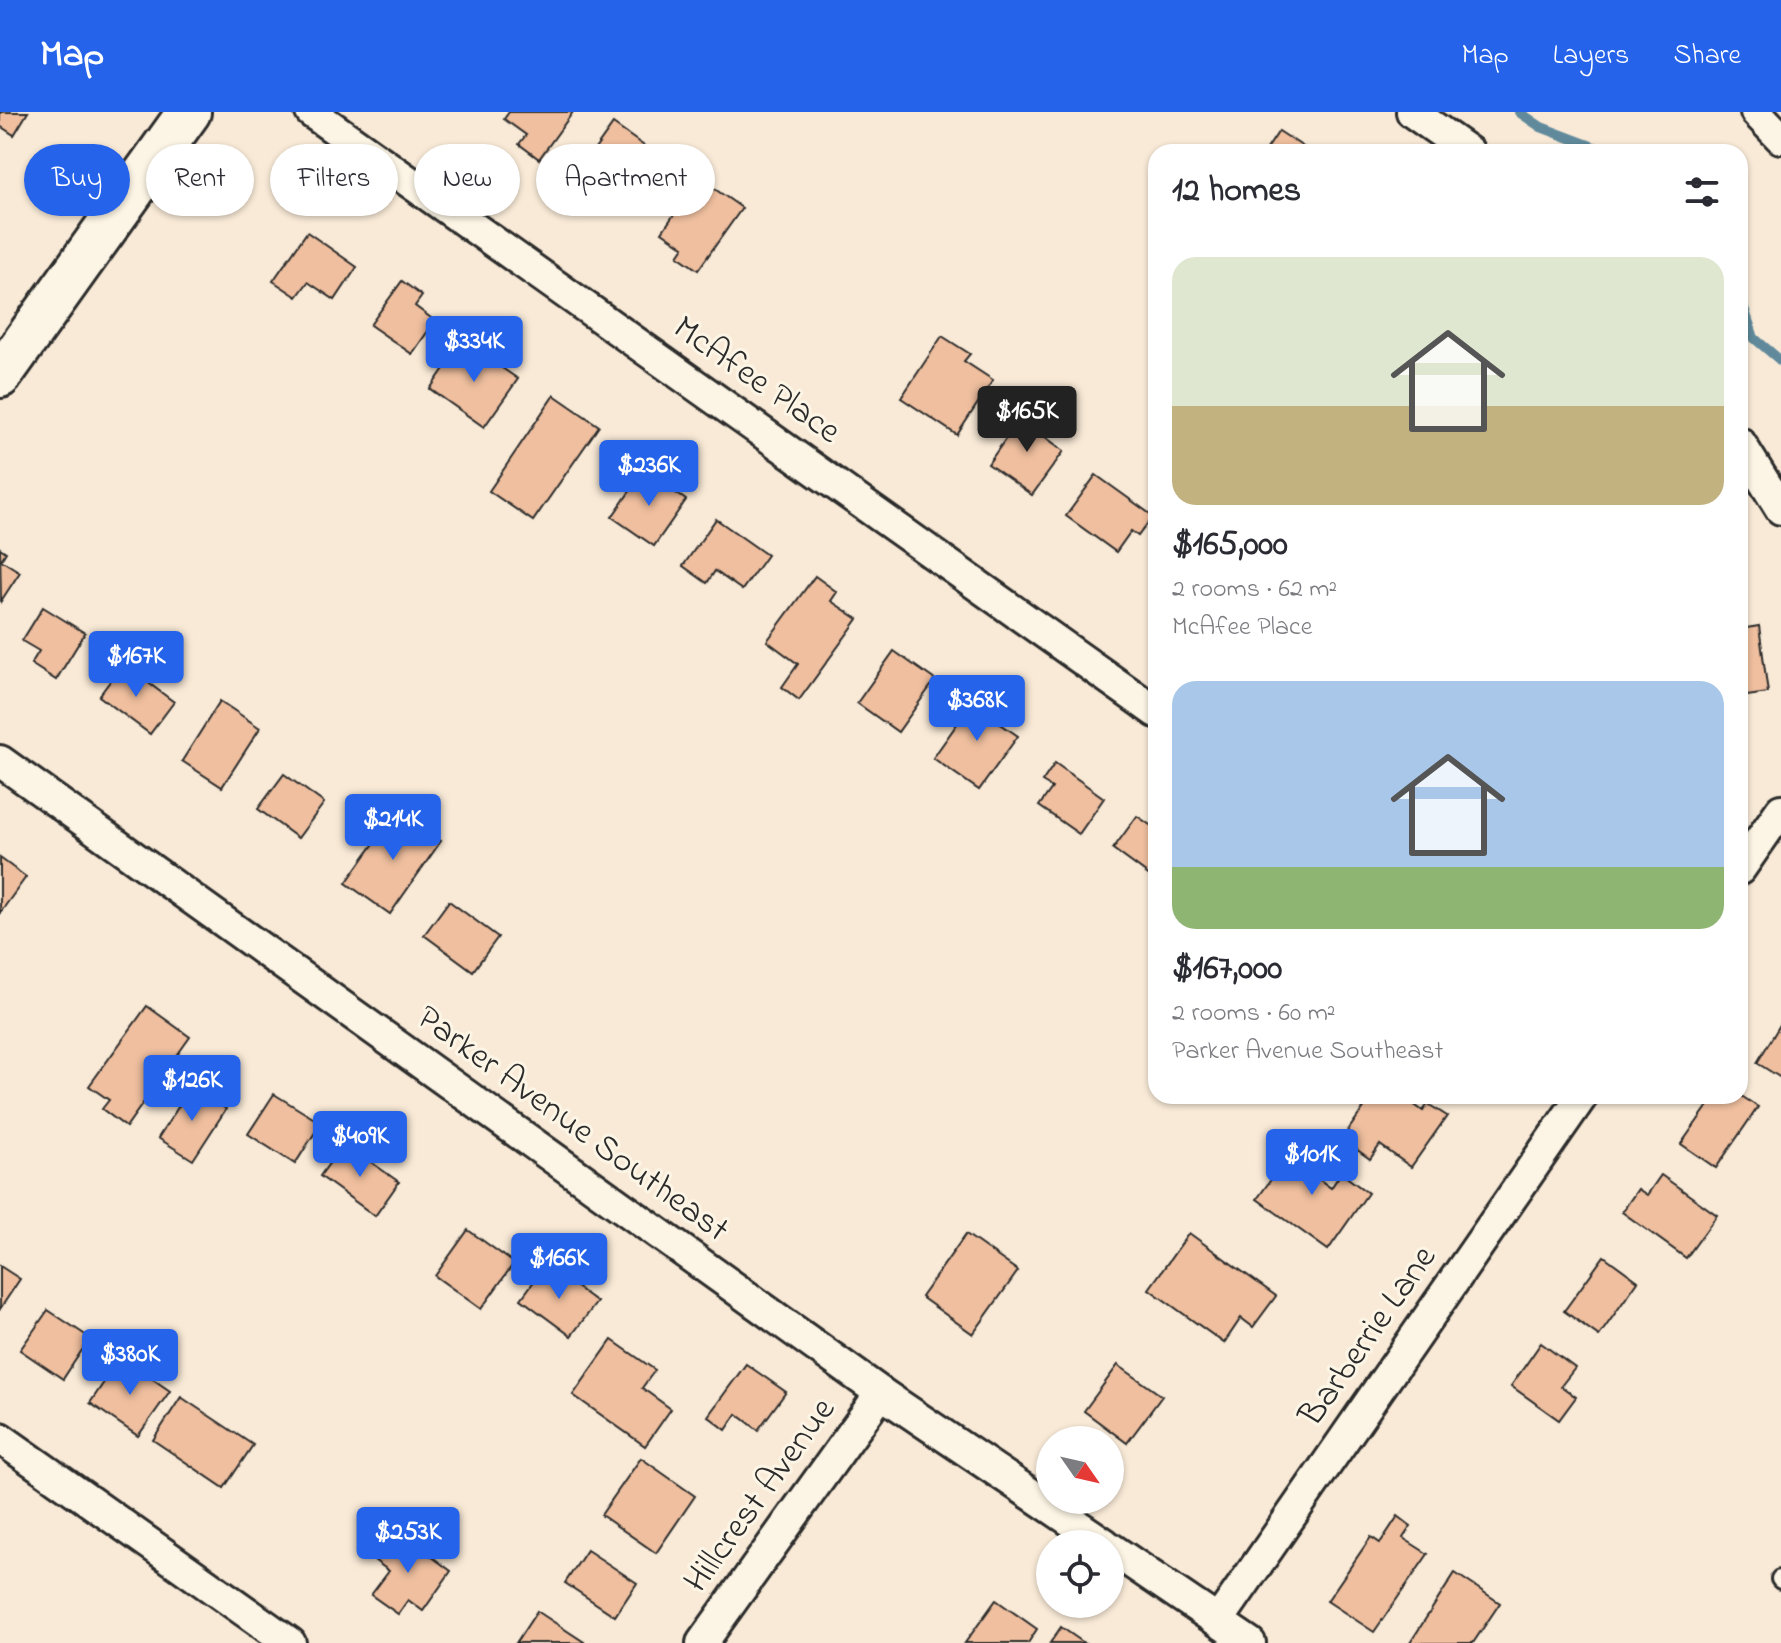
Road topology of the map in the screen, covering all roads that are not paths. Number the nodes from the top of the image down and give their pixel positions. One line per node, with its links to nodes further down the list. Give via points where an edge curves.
1 (189, 112): 7 (street)
2 (311, 112): 10 (street, McAfee Place)
3 (1412, 112): 6 (street)
4 (1756, 112): 5 (street)
5 (1781, 138)
6 (1458, 144)
7 (0, 376)
8 (1748, 456): 9 (street)
9 (1781, 509)
10 (1148, 706)
11 (0, 761): 15 (street, Parker Avenue Southeast)
12 (1781, 810): 13 (street)
13 (1748, 857)
14 (1576, 1104): 19 (street, Barberrie Lane)
15 (881, 1393): 17 (street, Parker Avenue Southeast); 21 (street, Hillcrest Avenue)
16 (0, 1438): 20 (street)
17 (1084, 1530)
18 (1124, 1557): 19 (street)
19 (1218, 1621): 22 (street)
20 (290, 1643)
21 (702, 1643)
22 (1250, 1643)

